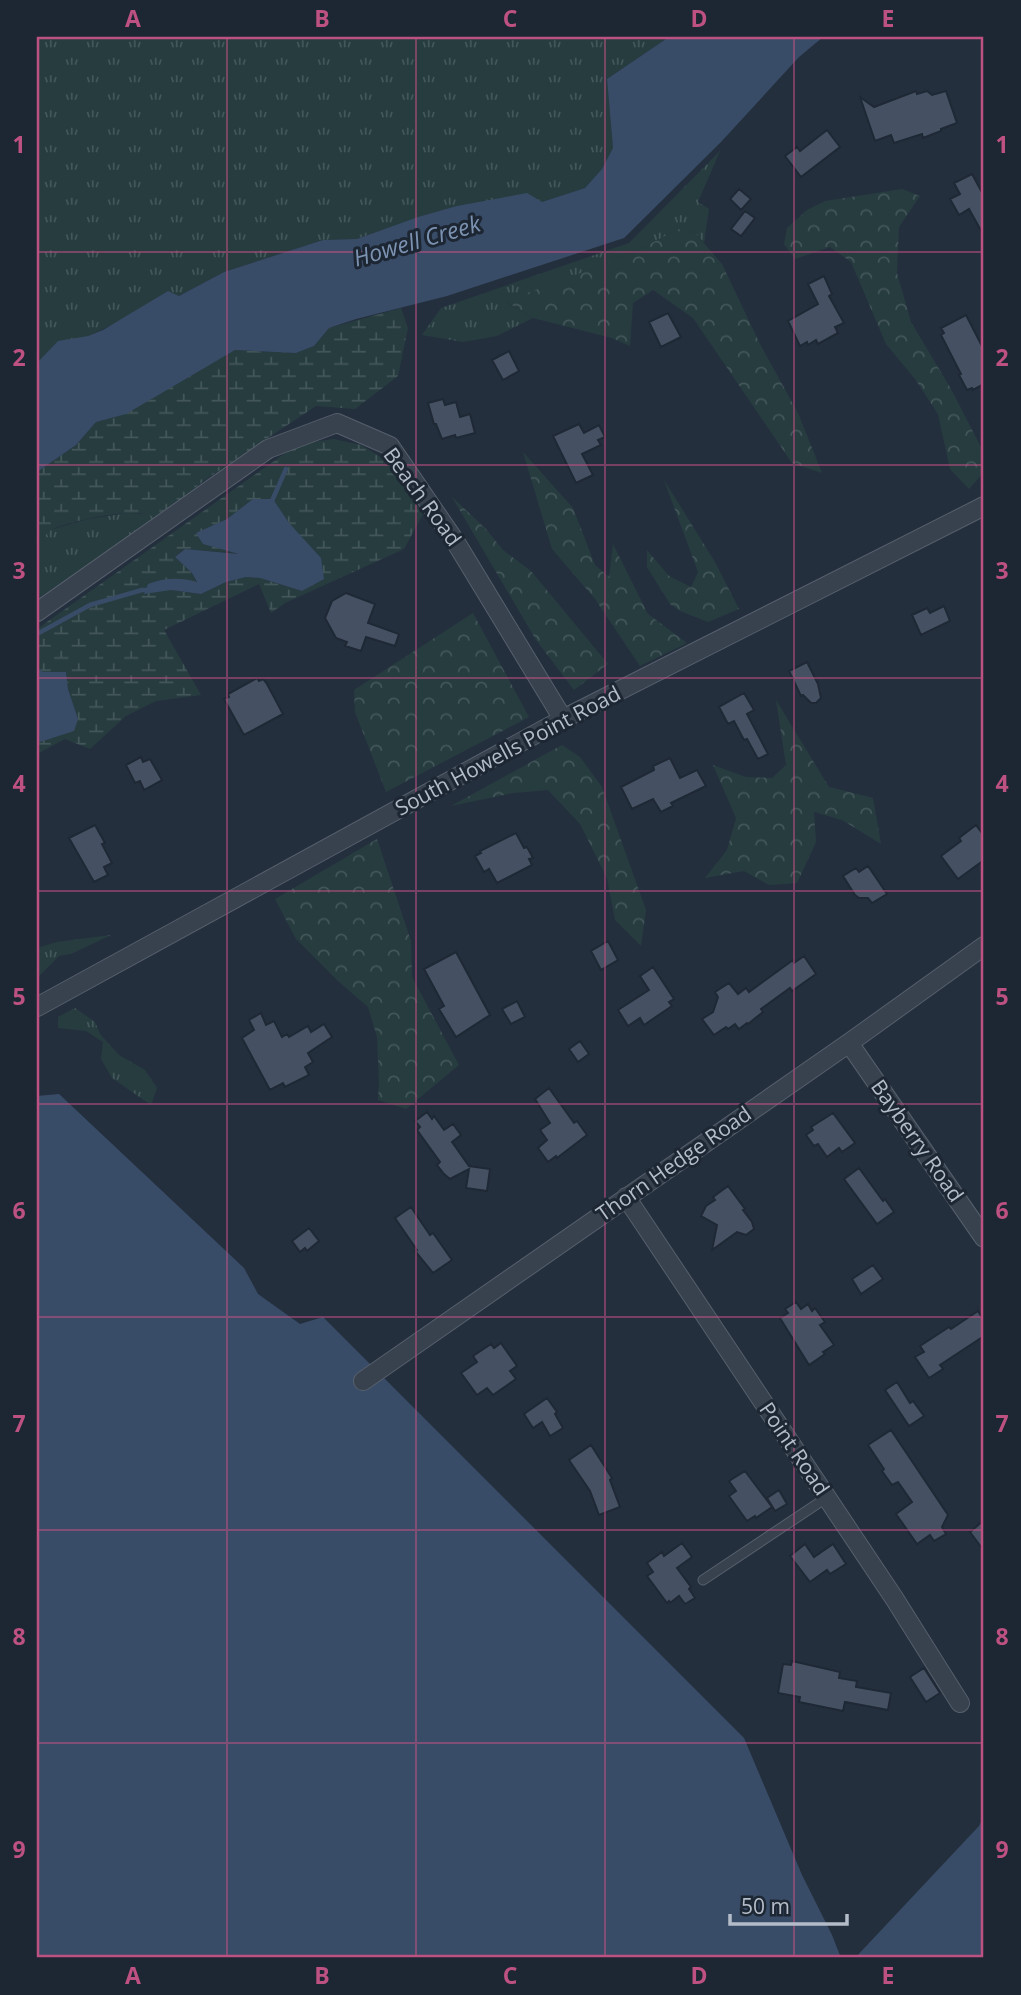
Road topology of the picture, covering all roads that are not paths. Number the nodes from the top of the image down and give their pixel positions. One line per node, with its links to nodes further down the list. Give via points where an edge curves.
1 (984, 506): 3 (street, South Howells Point Road)
2 (37, 612): 3 (street, Beach Road, via 268,449 337,423 390,446 455,541)
3 (563, 719): 5 (street, South Howells Point Road)
4 (984, 946): 6 (street, Thorn Hedge Road)
5 (37, 1007)
6 (849, 1043): 7 (street, Thorn Hedge Road); 8 (street, Bayberry Road)
7 (626, 1197): 9 (street, Thorn Hedge Road); 10 (street, Point Road)
8 (984, 1238)
9 (363, 1381)
10 (826, 1498): 11 (lane); 12 (street, Point Road)
11 (704, 1580)
12 (960, 1703)

